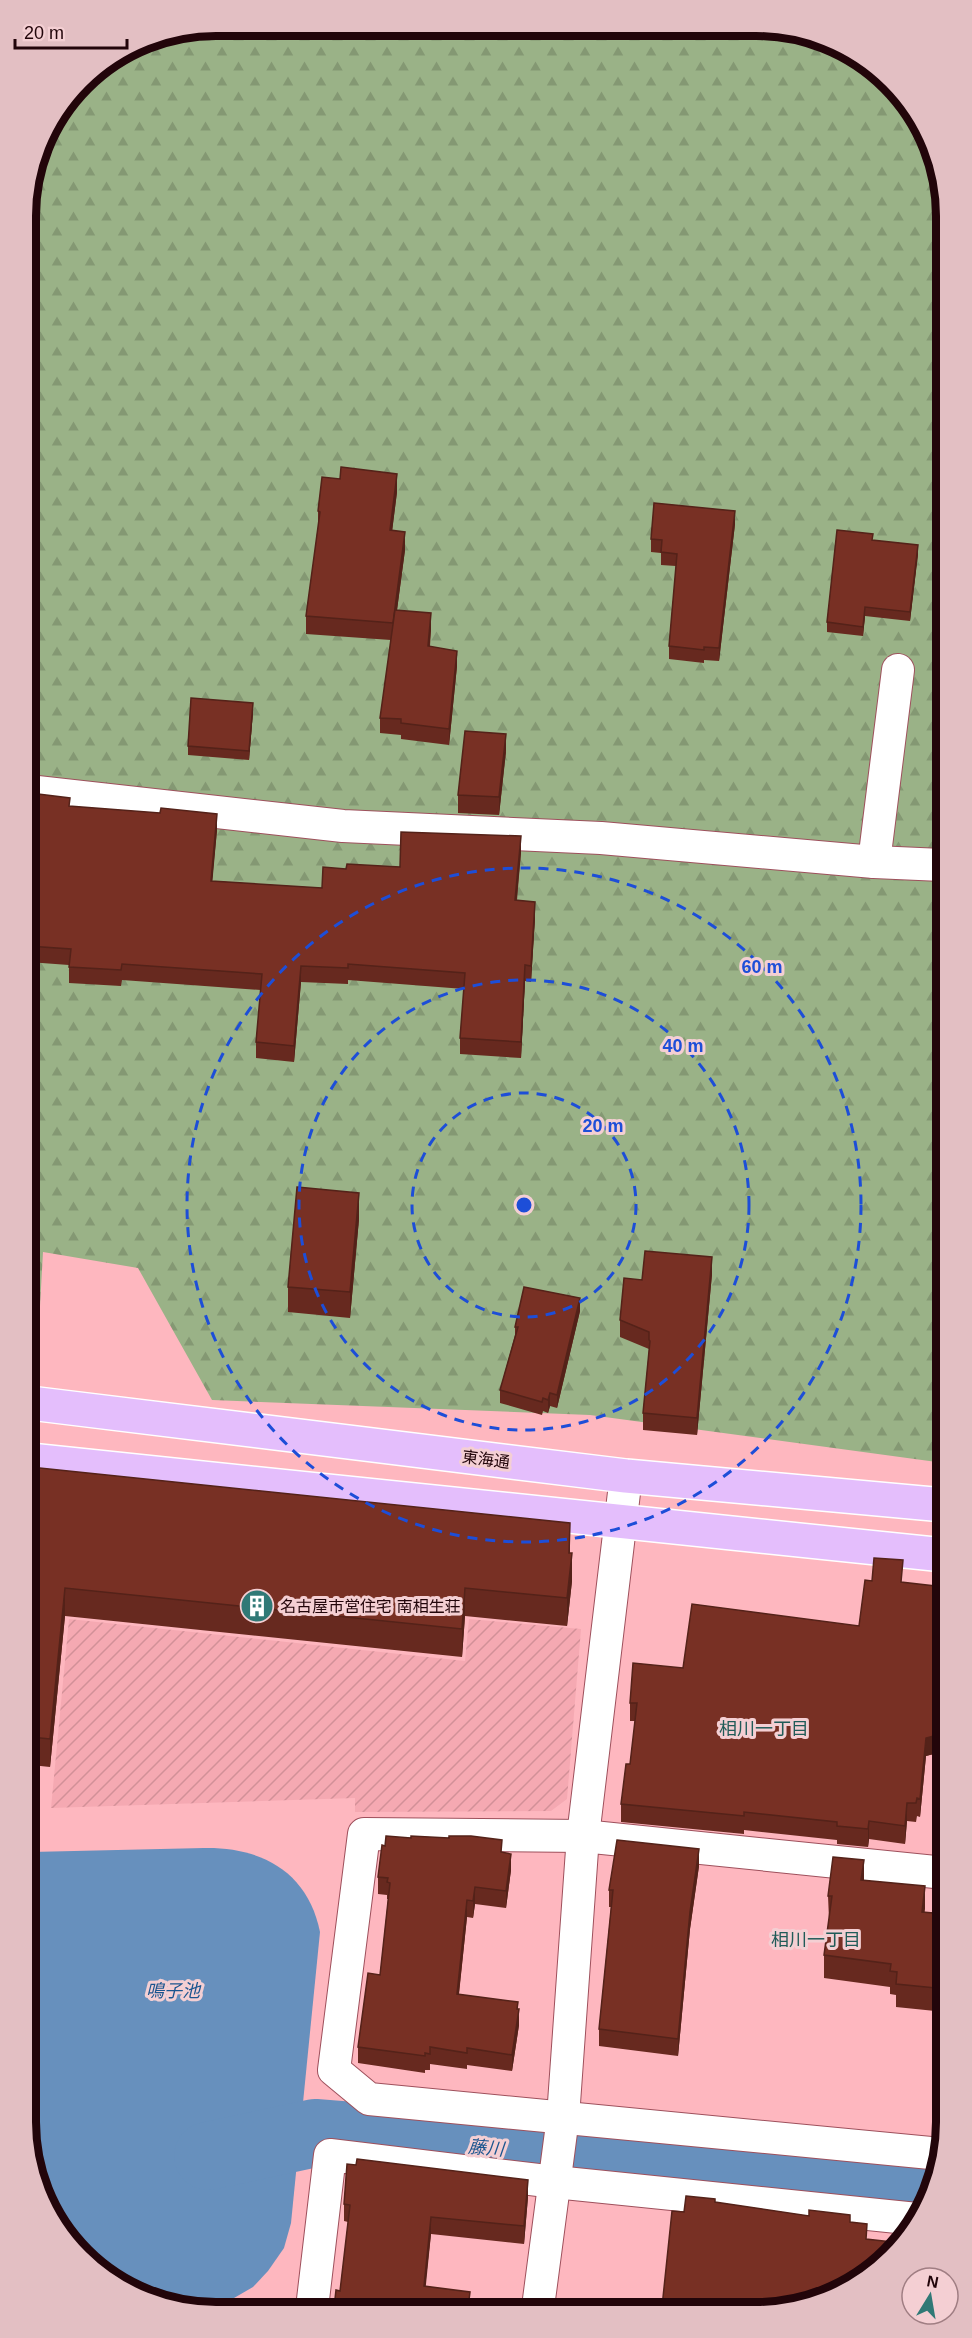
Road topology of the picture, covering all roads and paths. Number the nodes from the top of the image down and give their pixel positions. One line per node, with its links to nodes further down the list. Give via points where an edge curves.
1 (898, 670): 3 (street)
2 (36, 792): 3 (street, via 343,826 601,838)
3 (874, 862): 4 (street)
4 (936, 865)
5 (36, 1405): 7 (main road, 東海通)
6 (36, 1461): 9 (main road)
7 (626, 1476): 8 (main road, 東海通); 9 (street)
8 (936, 1504)
9 (620, 1521): 10 (main road); 11 (street)
10 (936, 1554)
11 (583, 1836): 12 (street); 13 (street); 13 (street, via 364,1834 334,2070 369,2099)
12 (936, 1872)
13 (559, 2150): 14 (street); 15 (street); 16 (street, via 330,2155); 17 (street)
14 (933, 2154)
15 (909, 2217)
16 (313, 2302)
17 (539, 2302)

